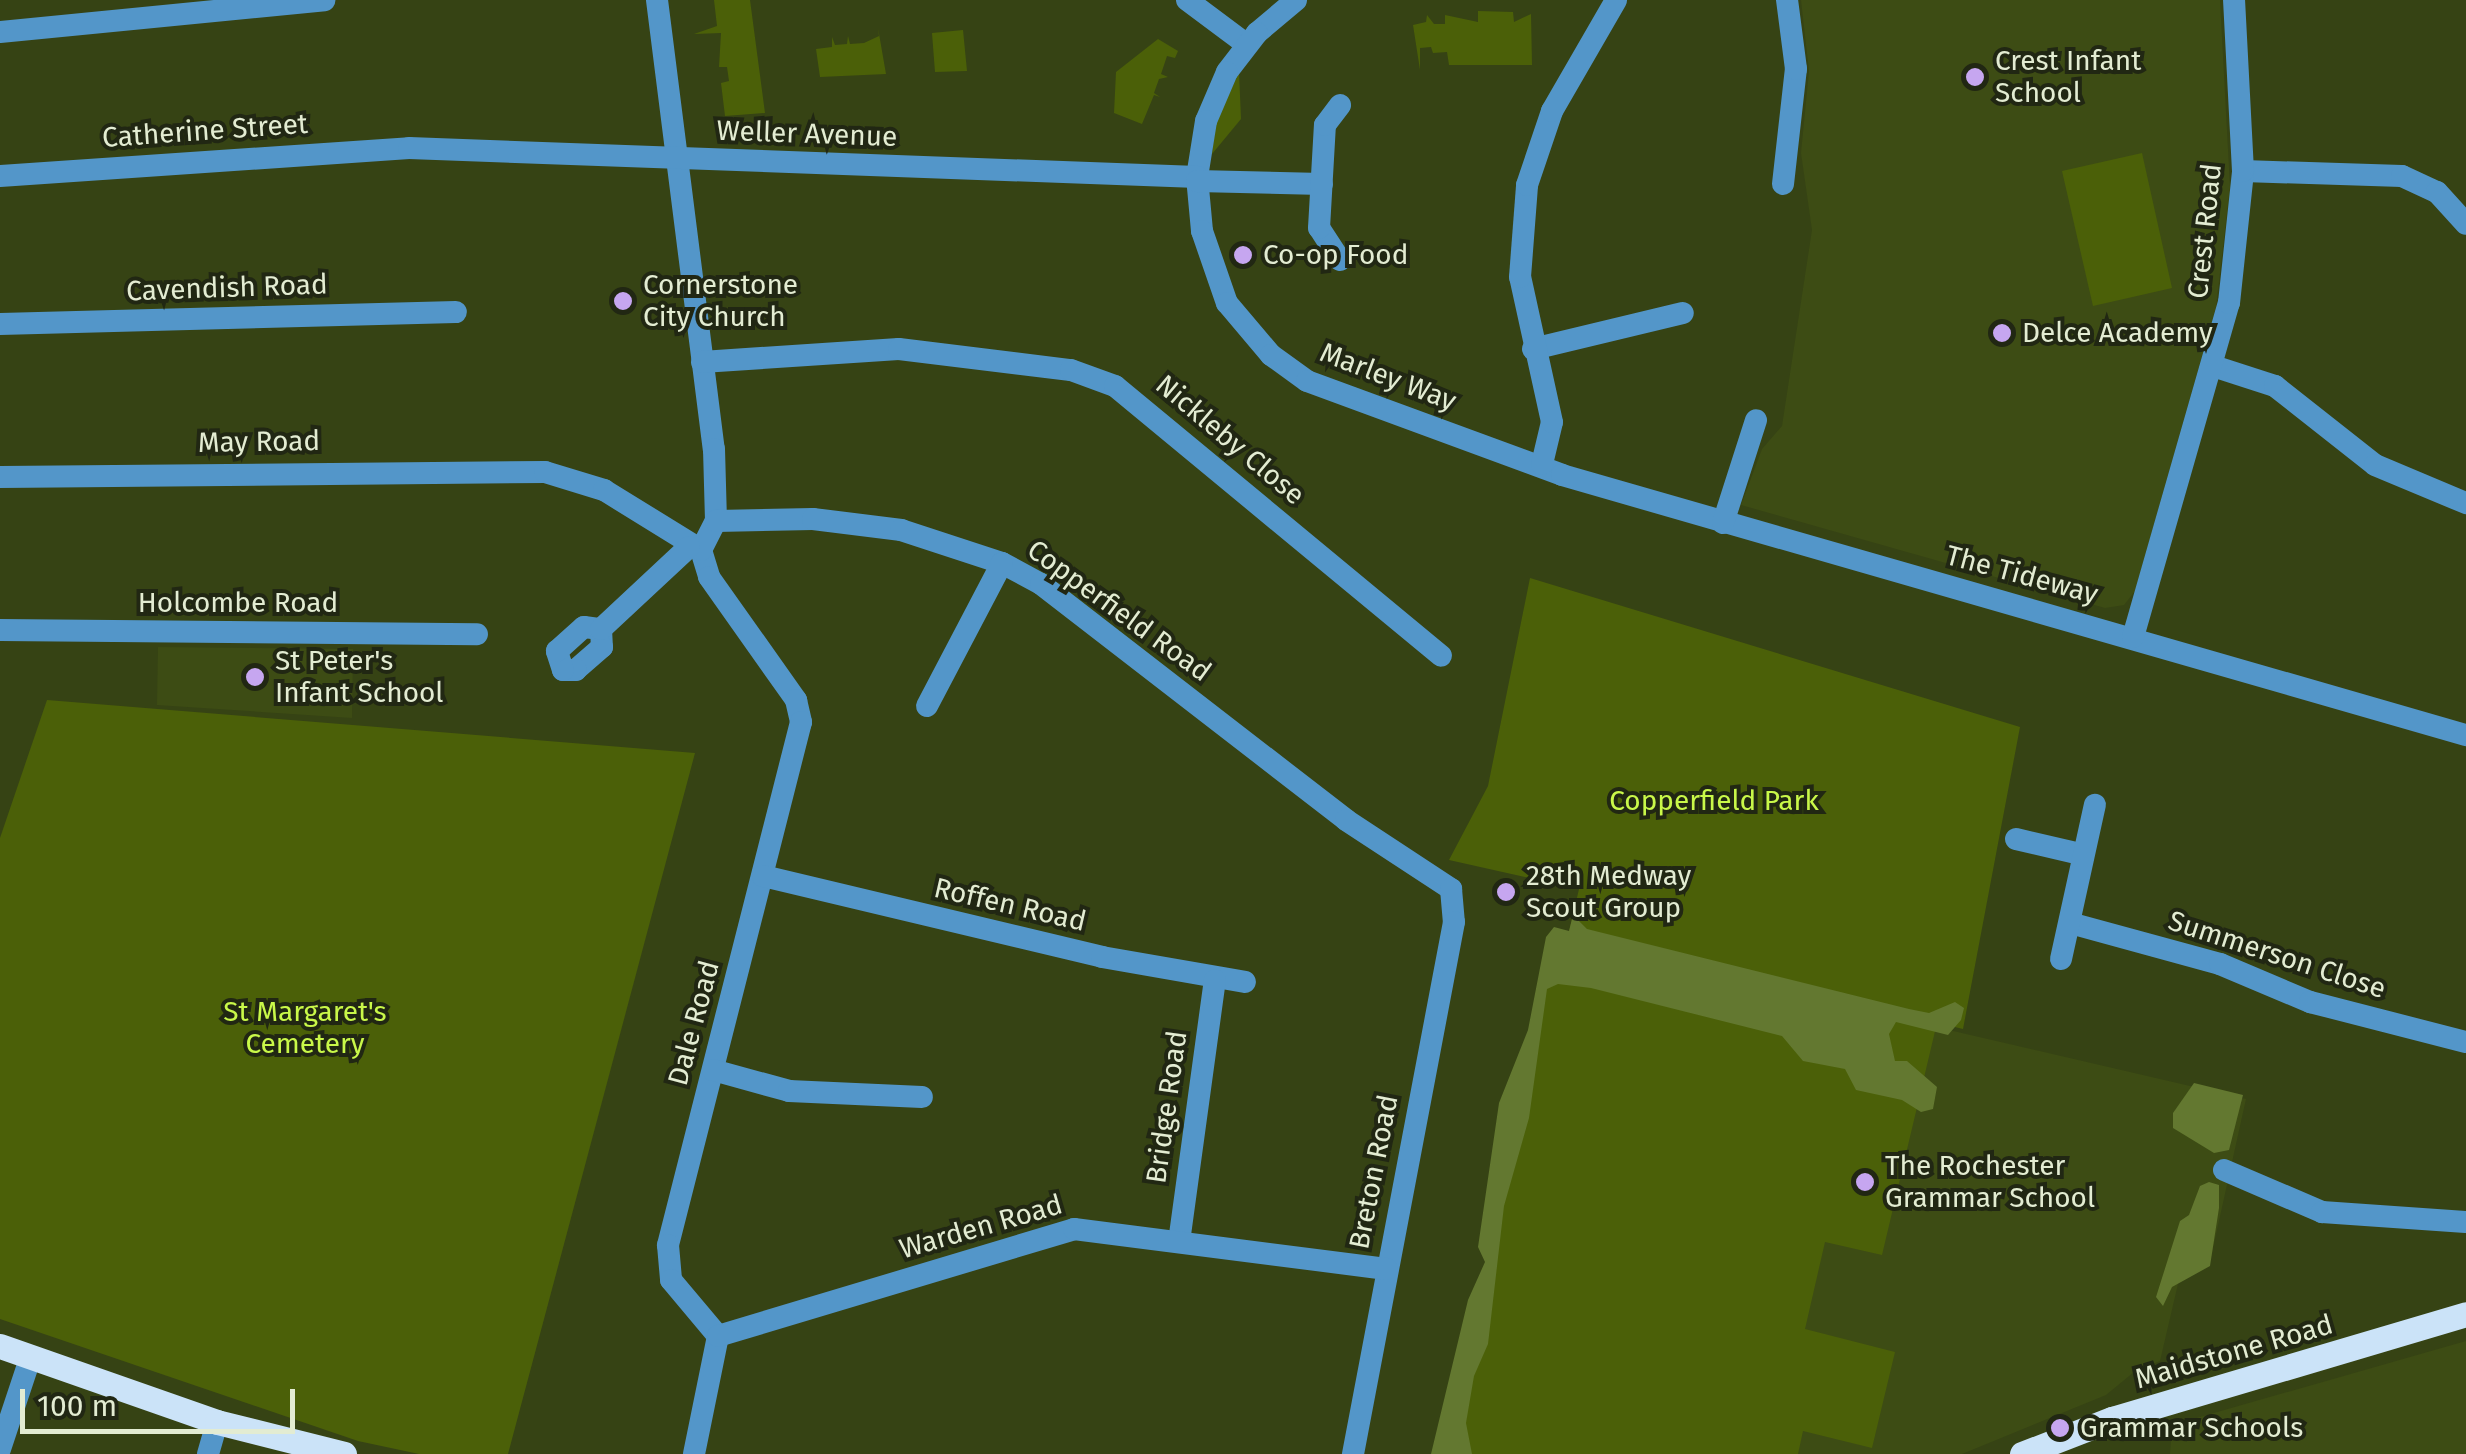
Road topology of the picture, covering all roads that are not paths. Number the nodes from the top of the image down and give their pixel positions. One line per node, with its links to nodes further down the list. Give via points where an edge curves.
1 (324, 0): 8 (street)
2 (657, 0): 12 (street)
3 (1187, 0): 9 (street)
4 (1296, 0): 9 (street, Marley Way)
5 (1616, 0): 23 (street, via 1564,84 1529,174 1520,260)
6 (1787, 0): 17 (street, via 1796,69)
7 (2234, 0): 13 (street, Crest Road)
8 (0, 32)
9 (1246, 44): 15 (street, Marley Way, via 1214,98)
10 (1340, 105): 16 (street, via 1324,125)
11 (414, 148): 12 (street, Weller Avenue); 14 (street, Catherine Street)
12 (678, 159): 15 (street, Weller Avenue); 24 (street)
13 (2244, 171): 18 (street, via 2402,176 2438,192); 25 (street, Crest Road, via 2229,304)
14 (0, 176)
15 (1197, 179): 16 (street, Weller Avenue); 27 (street, Marley Way, via 1202,232 1220,289 1270,355 1339,397)
16 (1322, 184): 19 (street, via 1320,235)
17 (1782, 184)
18 (2466, 224)
19 (1340, 260)
20 (456, 312): 22 (street, Cavendish Road)
21 (1683, 313): 23 (street)
22 (0, 324)
23 (1532, 348): 27 (street, via 1552,422)
24 (702, 362): 30 (street, via 719,494); 38 (street, Nickleby Close, via 899,349 1071,370 1115,386)
25 (2213, 366): 29 (street, via 2275,386 2375,465); 37 (street, Crest Road)
26 (1756, 420): 31 (street)
27 (1552, 469): 31 (street, The Tideway)
28 (0, 477): 32 (street, May Road, via 520,470 604,490)
29 (2466, 503)
30 (716, 520): 32 (street); 33 (street, Copperfield Road, via 863,522 952,542)
31 (1723, 524): 37 (street, The Tideway)
32 (695, 548): 34 (street); 44 (street, Dale Road, via 800,710)
33 (1002, 563): 39 (street); 45 (street, Copperfield Road, via 1042,584 1346,820 1451,889)
34 (601, 629)
35 (0, 630): 36 (street, Holcombe Road)
36 (476, 634)
37 (2133, 637): 40 (street, The Tideway)
38 (1441, 656)
39 (928, 706)
40 (2466, 735)
41 (2095, 804): 43 (street)
42 (2016, 839): 43 (street)
43 (2080, 854): 46 (street)
44 (763, 876): 48 (street, Roffen Road); 51 (street, Dale Road)
45 (1457, 903): 56 (street, Breton Road)
46 (2070, 923): 47 (street); 50 (street, Summerson Close, via 2220,964 2310,1002)
47 (2061, 959)
48 (1215, 980): 49 (street, Roffen Road); 55 (street, Bridge Road)
49 (1245, 982)
50 (2466, 1042)
51 (713, 1070): 52 (street, via 789,1091); 58 (street, Dale Road, via 666,1252 674,1284)
52 (922, 1097)
53 (2224, 1170): 54 (street, via 2322,1212)
54 (2466, 1222)
55 (1179, 1242): 56 (street, Warden Road); 58 (street, Warden Road, via 1074,1228)
56 (1386, 1269): 66 (street, Breton Road)
57 (2466, 1314): 67 (main road, Maidstone Road, via 2126,1415)
58 (718, 1336): 65 (street)
59 (0, 1346): 60 (main road)
60 (30, 1359): 61 (main road); 62 (street)
61 (217, 1422): 63 (street); 64 (main road)
62 (0, 1449)
63 (208, 1454)
64 (344, 1454)
65 (694, 1454)
66 (1354, 1454)
67 (2022, 1454)

